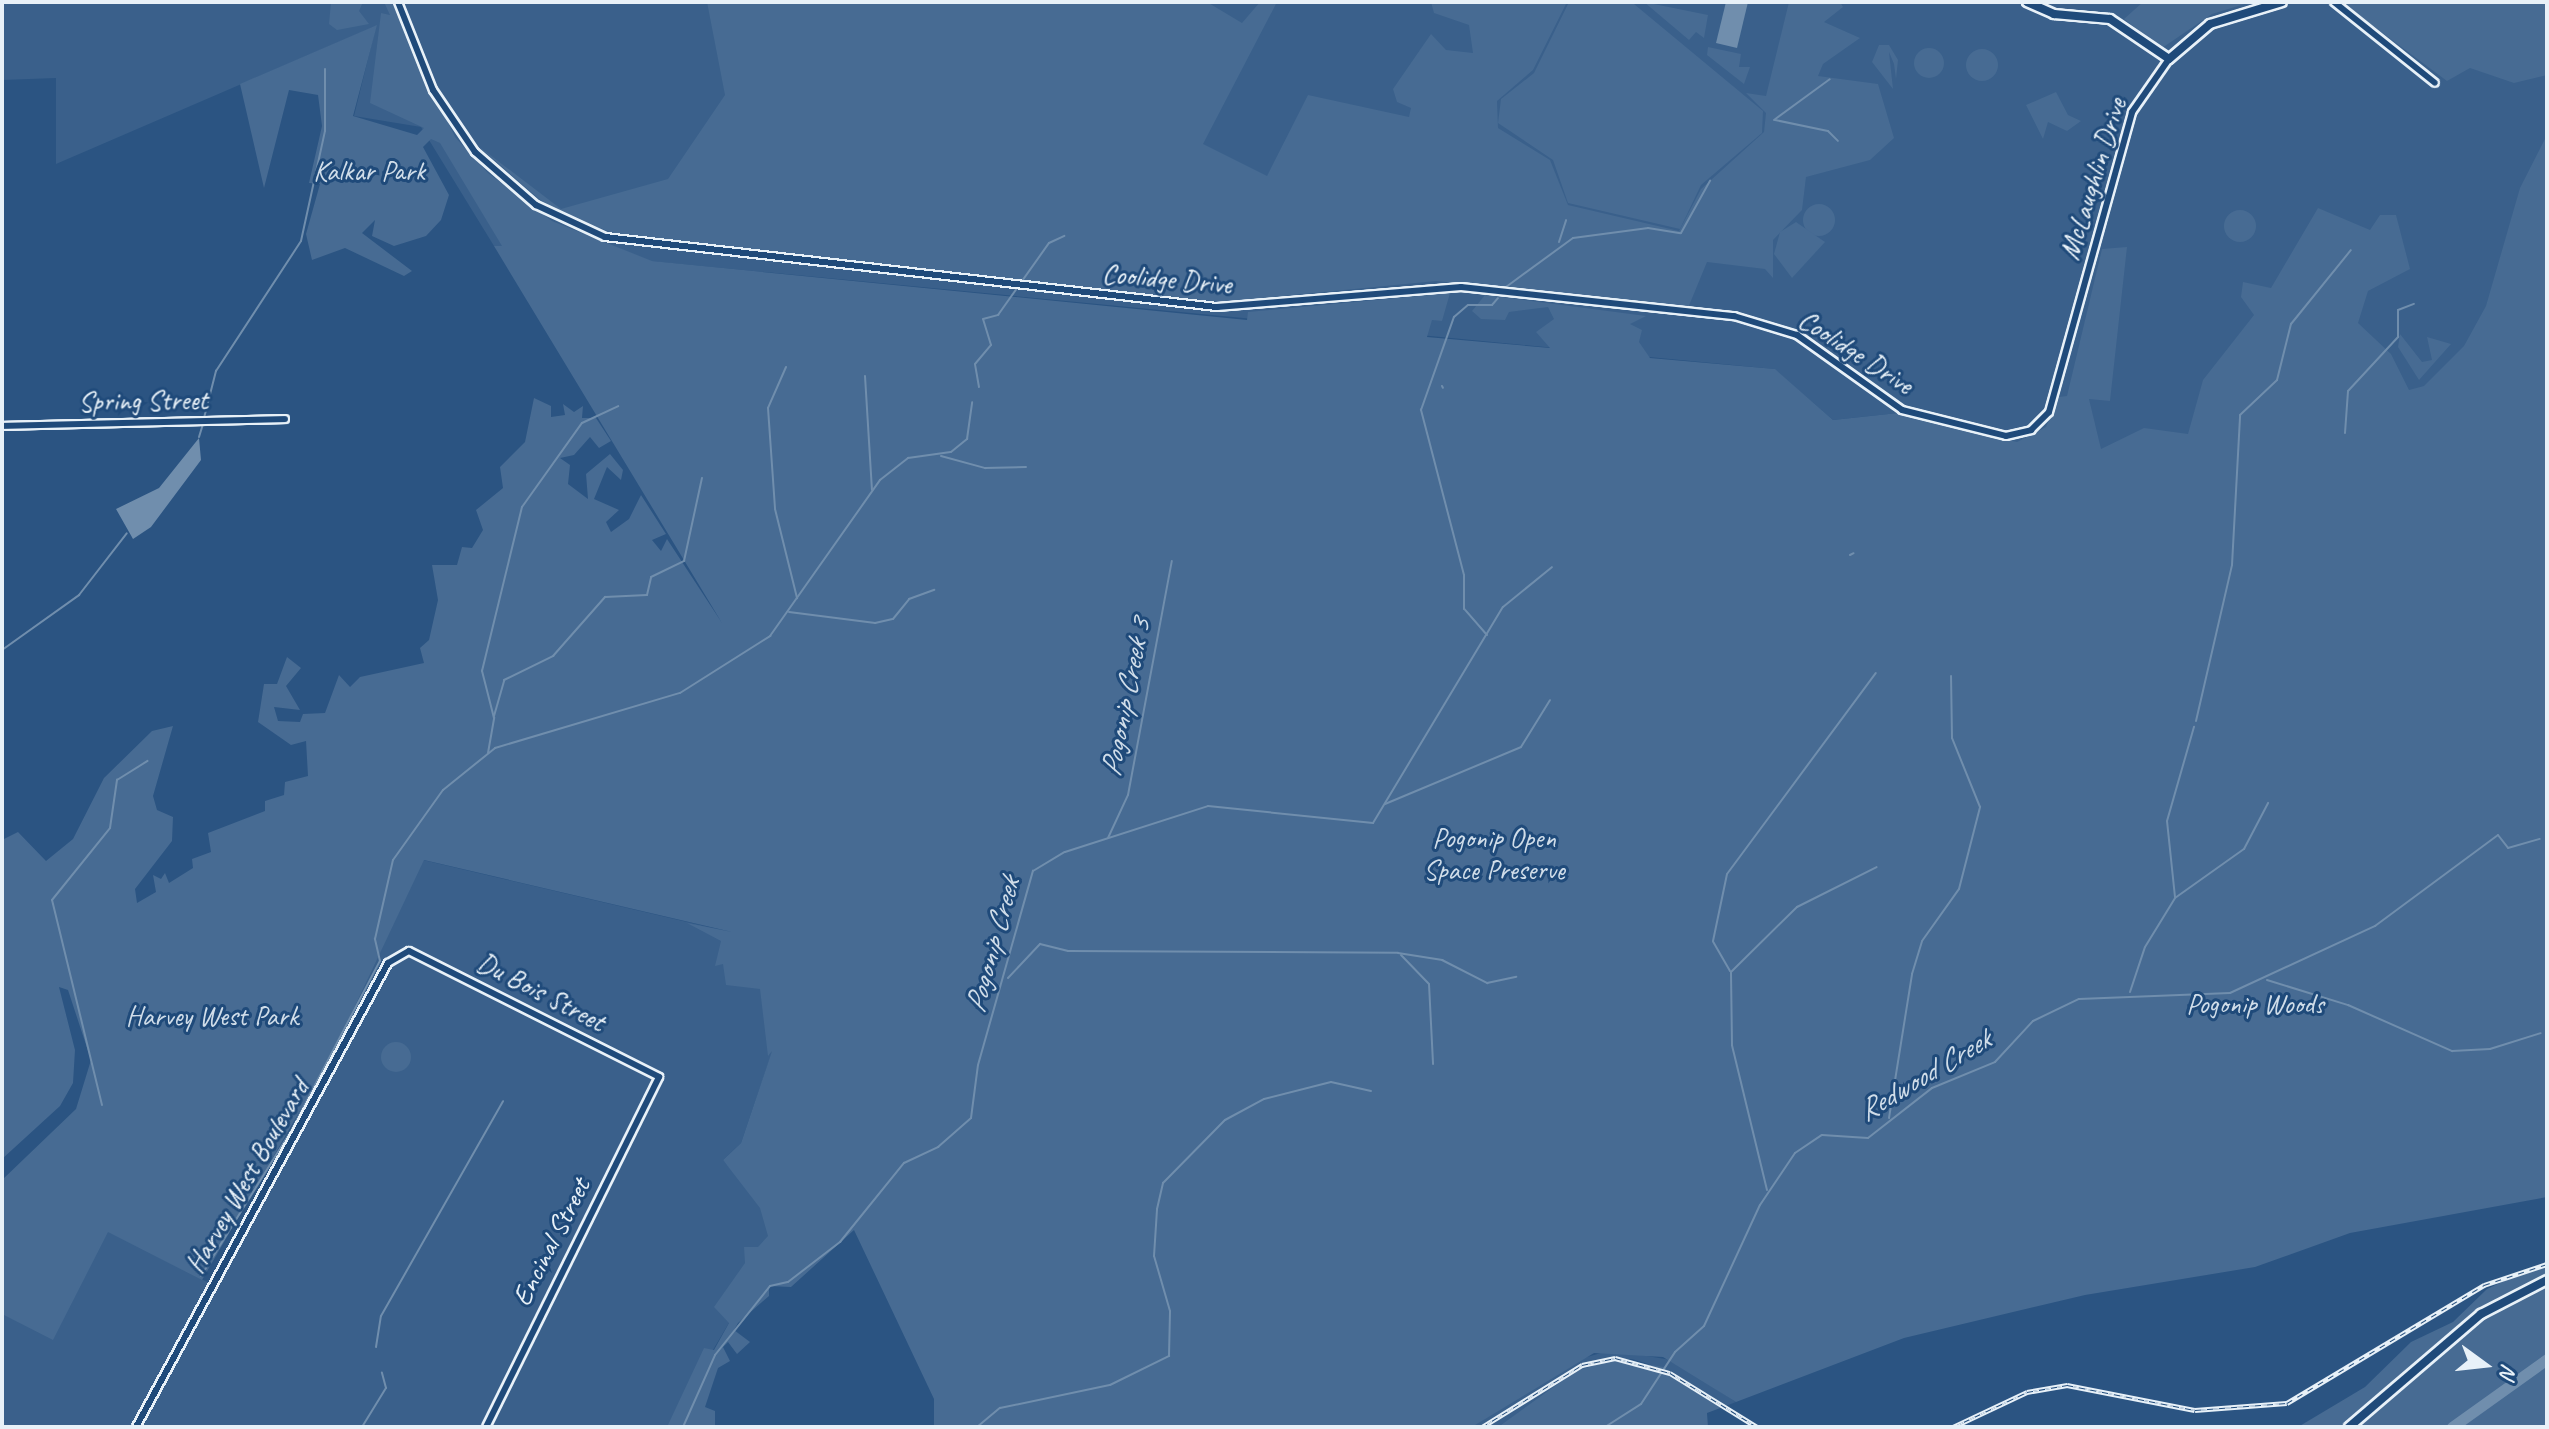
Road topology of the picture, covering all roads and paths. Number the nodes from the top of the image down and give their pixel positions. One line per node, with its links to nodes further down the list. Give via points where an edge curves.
1 (398, 2): 9 (street, Coolidge Drive, via 433,90 475,152 536,205 605,237 1217,307 1451,287 1734,316 1797,335 1913,414)
2 (2027, 2): 5 (main road, via 2054,14 2110,19)
3 (2282, 2): 5 (main road, McLaughlin Drive, via 2210,24)
4 (2334, 2): 6 (street)
5 (2169, 59): 9 (street, McLaughlin Drive, via 2132,112 2115,193 2049,412)
6 (2435, 83)
7 (285, 419): 8 (street, Spring Street)
8 (2, 426)
9 (2023, 433)
10 (401, 952): 11 (street, Du Bois Street); 13 (street, Harvey West Boulevard, via 388,963 209,1283)
11 (659, 1077): 14 (street, Encinal Street)
12 (2547, 1280): 15 (main road, via 2481,1314)
13 (136, 1427)
14 (486, 1427)
15 (2349, 1427)

